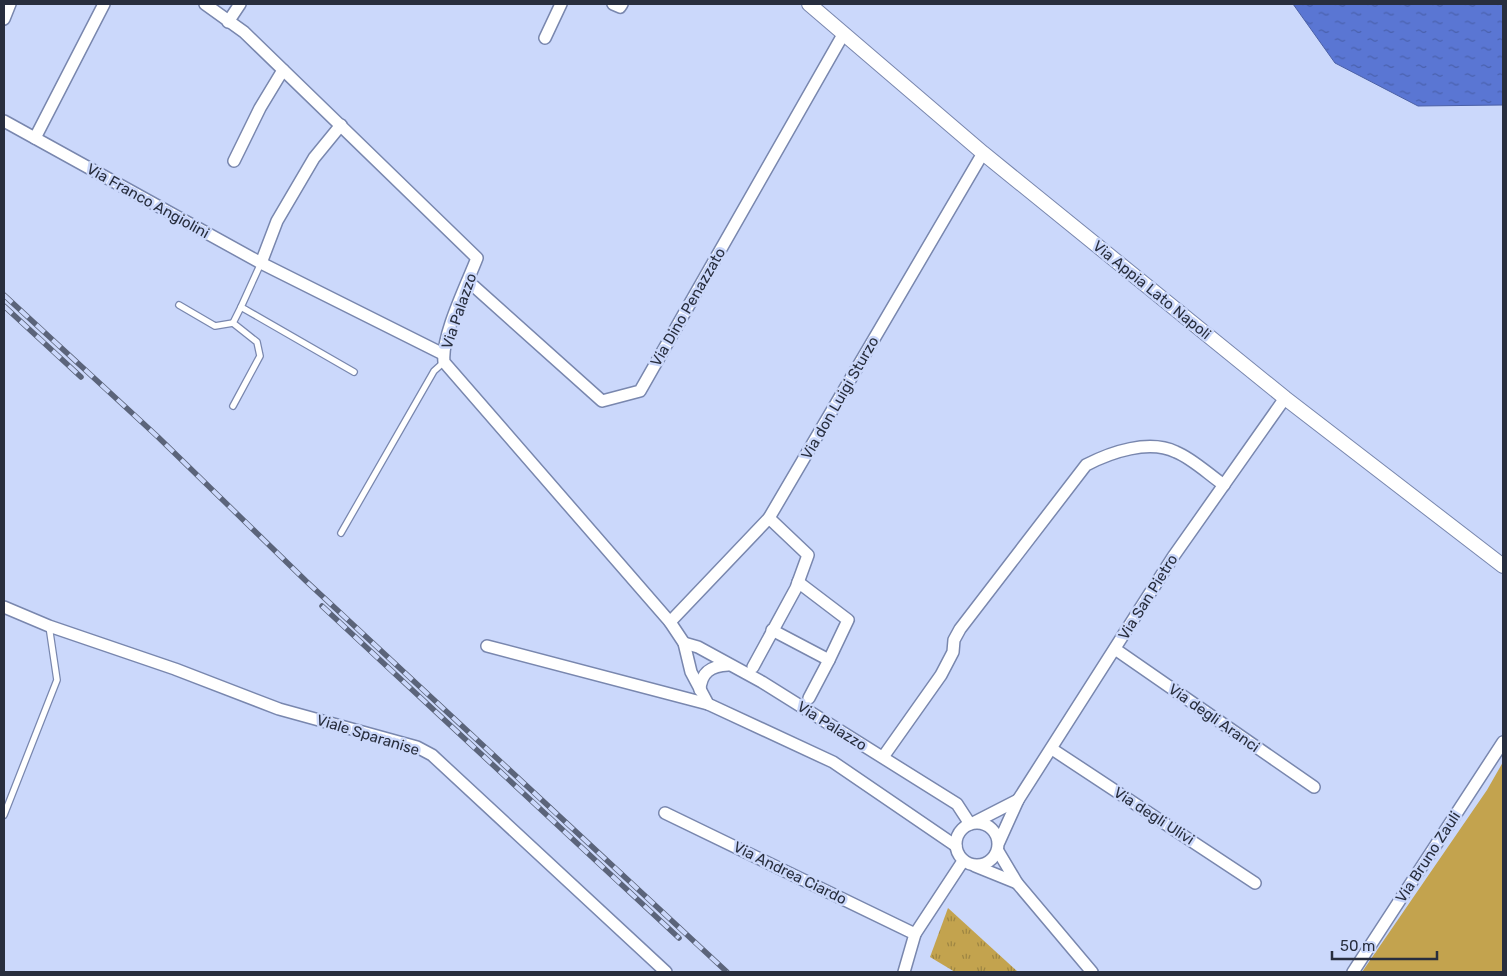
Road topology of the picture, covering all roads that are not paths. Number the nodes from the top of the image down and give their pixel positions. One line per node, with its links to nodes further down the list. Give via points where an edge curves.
1 (10, 4): 9 (street)
2 (104, 4): 16 (street)
3 (205, 4): 10 (street, Via Palazzo)
4 (240, 4): 10 (street)
5 (561, 4): 12 (street)
6 (613, 4): 7 (street, via 620,7)
7 (622, 4)
8 (809, 4): 11 (street, Via Appia Lato Napoli)
9 (4, 19)
10 (228, 22): 13 (street, Via Palazzo, via 244,32)
11 (844, 33): 17 (street, Via Appia Lato Napoli); 20 (street, Via Dino Penazzato, via 640,392 602,401)
12 (545, 38)
13 (284, 70): 15 (street, Via Palazzo); 18 (street, via 260,108)
14 (4, 121): 16 (street, Via Franco Angiolini)
15 (340, 125): 19 (street, via 314,158 277,221); 20 (street, Via Palazzo, via 477,258)
16 (35, 138): 19 (street, Via Franco Angiolini)
17 (983, 152): 26 (street, Via Appia Lato Napoli); 29 (street, Via don Luigi Sturzo)
18 (234, 161)
19 (262, 263): 22 (lane); 24 (street, Via Franco Angiolini)
20 (468, 281): 24 (street, Via Palazzo)
21 (179, 305): 23 (lane, via 215,326)
22 (241, 307): 23 (lane); 25 (lane)
23 (233, 323): 27 (lane, via 257,342 260,356)
24 (444, 358): 30 (lane); 34 (street, Via Palazzo)
25 (354, 372)
26 (1285, 398): 28 (street, Via San Pietro); 31 (street, Via Appia Lato Napoli)
27 (234, 406)
28 (1224, 485): 39 (street, Via San Pietro, via 1173,557); 48 (street, via 1175,451 1154,447 1121,451 1086,465 960,629 941,675)
29 (769, 518): 32 (street, via 808,555); 34 (street, Via don Luigi Sturzo)
30 (341, 533)
31 (1503, 566)
32 (798, 582): 36 (street); 40 (street, via 848,620)
33 (4, 607): 35 (street, Viale Sparanise)
34 (670, 622): 37 (street, Via Palazzo)
35 (49, 626): 52 (lane, via 57,680); 61 (street, Viale Sparanise, via 279,709 417,747 432,755)
36 (772, 630): 40 (street); 42 (street)
37 (684, 644): 41 (street, Via Palazzo, via 698,647); 43 (street, Via Palazzo, via 691,672)
38 (487, 646): 45 (street)
39 (1115, 649): 47 (street, Via San Pietro); 49 (street, Via degli Aranci)
40 (830, 660): 44 (street)
41 (728, 665): 43 (street, via 717,665 706,671); 48 (street, Via Palazzo, via 762,682)
42 (753, 667)
43 (700, 690): 45 (street, Via Palazzo)
44 (808, 698)
45 (708, 704): 54 (street, via 833,762)
46 (1503, 742): 64 (street, Via Bruno Zauli)
47 (1052, 749): 50 (street, Via San Pietro); 59 (street, Via degli Ulivi)
48 (882, 757): 53 (street, Via Palazzo, via 957,804)
49 (1314, 787)
50 (1018, 800): 53 (street, Via San Pietro); 55 (street, Via San Pietro)
51 (665, 813): 60 (street, Via Andrea Ciardo)
52 (4, 815)
53 (972, 823): 54 (street, via 958,835); 55 (street, via 991,827)
54 (956, 846): 56 (street)
55 (998, 846): 57 (street, via 990,861); 58 (street)
56 (964, 861): 57 (street); 60 (street)
57 (975, 866): 58 (street)
58 (1017, 883): 63 (street)
59 (1255, 883)
60 (915, 934): 62 (street)
61 (666, 972)
62 (904, 972)
63 (1092, 972)
64 (1353, 972)

